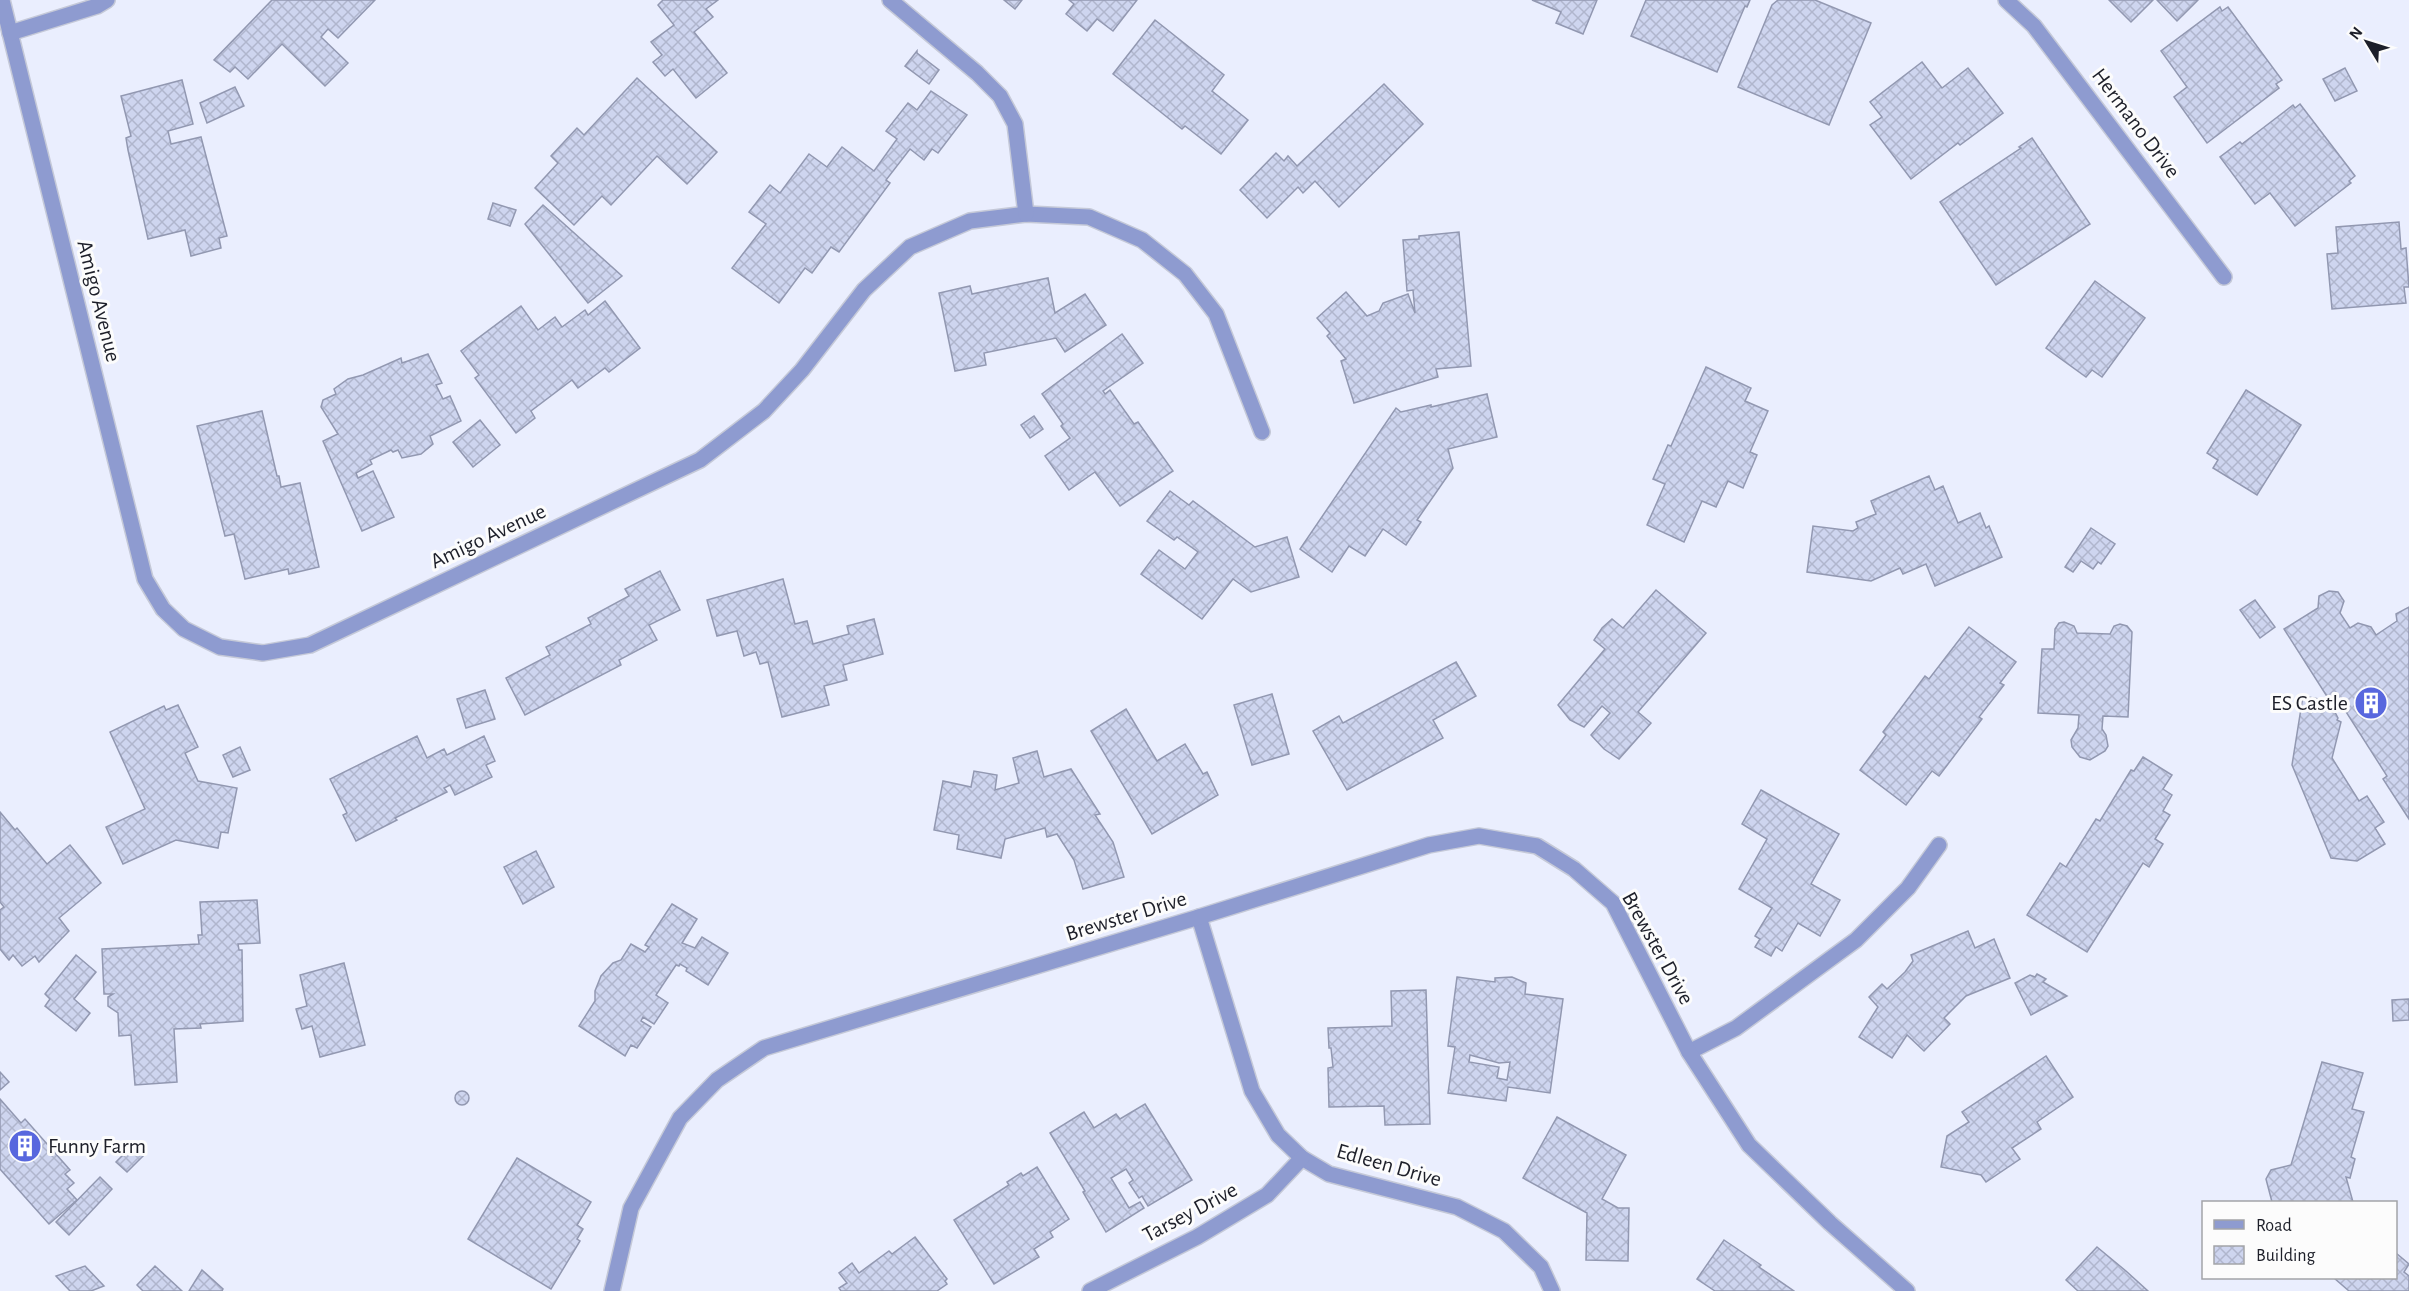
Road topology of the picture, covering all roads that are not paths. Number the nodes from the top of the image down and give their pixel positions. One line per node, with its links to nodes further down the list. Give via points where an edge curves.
1 (2, 0): 5 (street, Amigo Avenue)
2 (107, 0): 5 (street)
3 (890, 0): 6 (street, via 1000,96 1015,124)
4 (2006, 0): 7 (street, Hermano Drive, via 2034,26)
5 (10, 33): 6 (street, Amigo Avenue, via 145,579 163,609 184,629 220,647 263,653 310,645 700,460 764,411 802,370 864,290 910,247 970,221)
6 (1026, 214): 8 (street, Amigo Avenue, via 1089,217 1142,240 1185,274 1216,314)
7 (2224, 277)
8 (1262, 432)
9 (1939, 845): 11 (street, via 1908,888 1856,940 1736,1028)
10 (1199, 917): 11 (street, Brewster Drive, via 1429,845 1479,836 1537,846 1574,869 1613,903); 12 (street, Edleen Drive, via 1252,1091 1278,1135); 13 (street, Brewster Drive, via 764,1048 717,1080 680,1118 631,1208)
11 (1689, 1052): 16 (street, Brewster Drive, via 1749,1145)
12 (1302, 1158): 14 (street, Tarsey Drive, via 1267,1195 1197,1237); 15 (street, Edleen Drive, via 1329,1174 1457,1207 1504,1231 1541,1267)
13 (612, 1291)
14 (1090, 1291)
15 (1552, 1291)
16 (1907, 1291)

